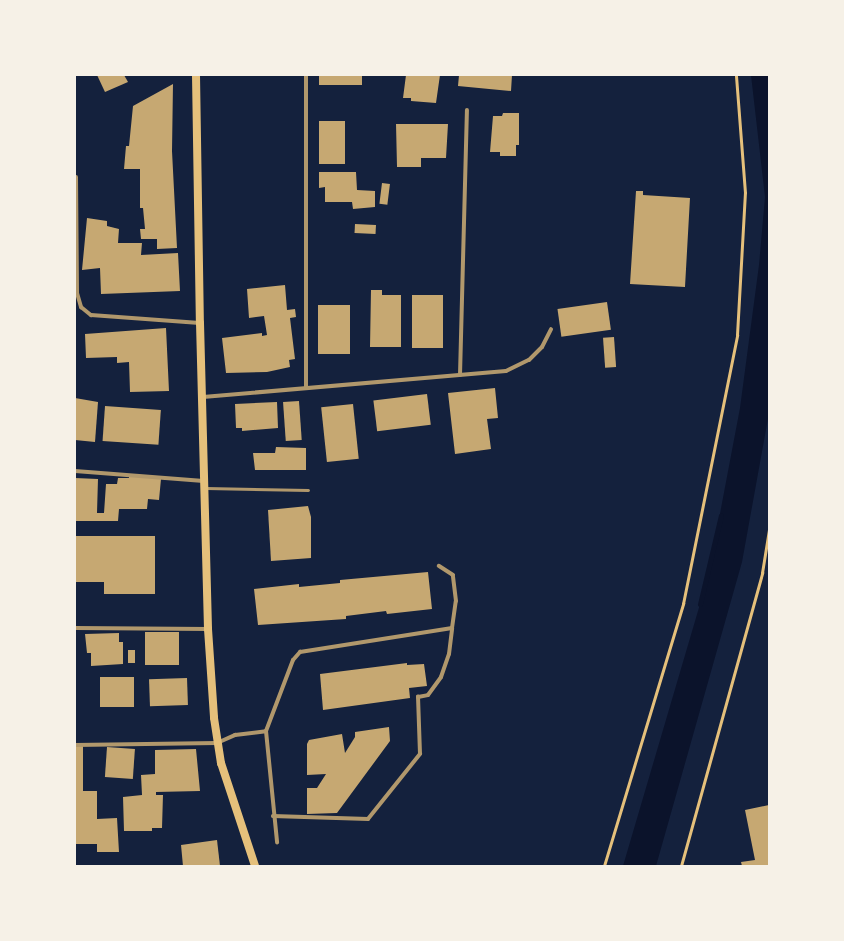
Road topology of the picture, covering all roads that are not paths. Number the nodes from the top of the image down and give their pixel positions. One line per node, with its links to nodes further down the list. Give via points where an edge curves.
1 (196, 75): 5 (main road)
2 (306, 75): 8 (street)
3 (466, 110): 7 (street)
4 (76, 177): 5 (street, via 77,293 81,307 91,315)
5 (200, 323): 9 (main road)
6 (551, 329): 7 (street, via 542,347 529,360 506,371)
7 (460, 375): 8 (street)
8 (306, 388): 9 (street)
9 (203, 397): 11 (main road)
10 (75, 471): 11 (street)
11 (205, 485): 12 (lane); 16 (main road)
12 (308, 490)
13 (439, 566): 15 (street, via 452,575 456,601)
14 (75, 628): 16 (street)
15 (452, 628): 17 (street, via 449,654 441,677 428,695); 18 (street, via 300,652 293,660)
16 (208, 629): 19 (main road)
17 (418, 697): 21 (street, via 420,754 368,818)
18 (266, 731): 19 (street, via 235,735); 21 (street)
19 (217, 743): 20 (street); 23 (main road)
20 (75, 745)
21 (273, 816): 22 (street)
22 (277, 842)
23 (255, 866)

